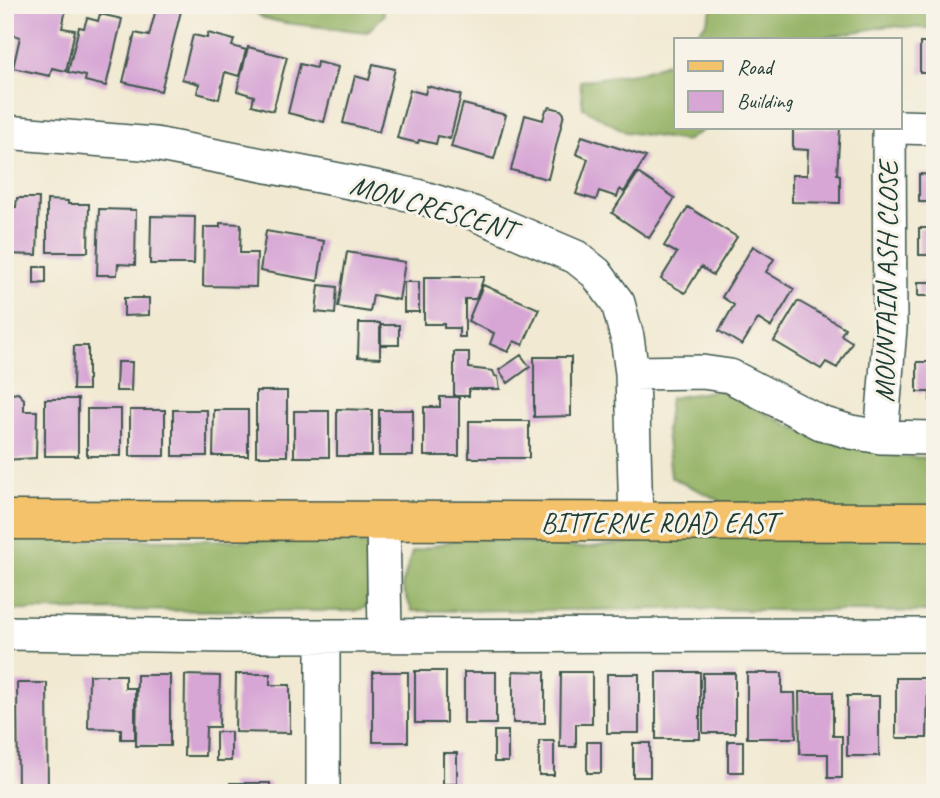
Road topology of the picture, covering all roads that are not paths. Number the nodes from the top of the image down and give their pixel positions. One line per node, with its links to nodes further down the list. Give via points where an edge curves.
1 (902, 127): 2 (street, MOUNTAIN ASH CLOSE)
2 (935, 128)
3 (889, 130): 6 (street, MOUNTAIN ASH CLOSE, via 890,328)
4 (5, 132): 5 (street, MON CRESCENT, via 155,144 396,192 473,213 576,257 596,273 618,303)
5 (632, 373): 6 (street, MOUNTAIN ASH CLOSE, via 730,376 821,423); 10 (street, MON CRESCENT)
6 (881, 437): 7 (street, MOUNTAIN ASH CLOSE)
7 (935, 438)
8 (5, 520): 9 (main road, BITTERNE ROAD EAST)
9 (383, 520): 10 (main road, BITTERNE ROAD EAST); 13 (street)
10 (636, 522): 11 (main road, BITTERNE ROAD EAST)
11 (935, 522)
12 (5, 634): 15 (street)
13 (385, 635): 14 (street); 15 (street)
14 (933, 635)
15 (323, 636): 16 (street)
16 (323, 793)

